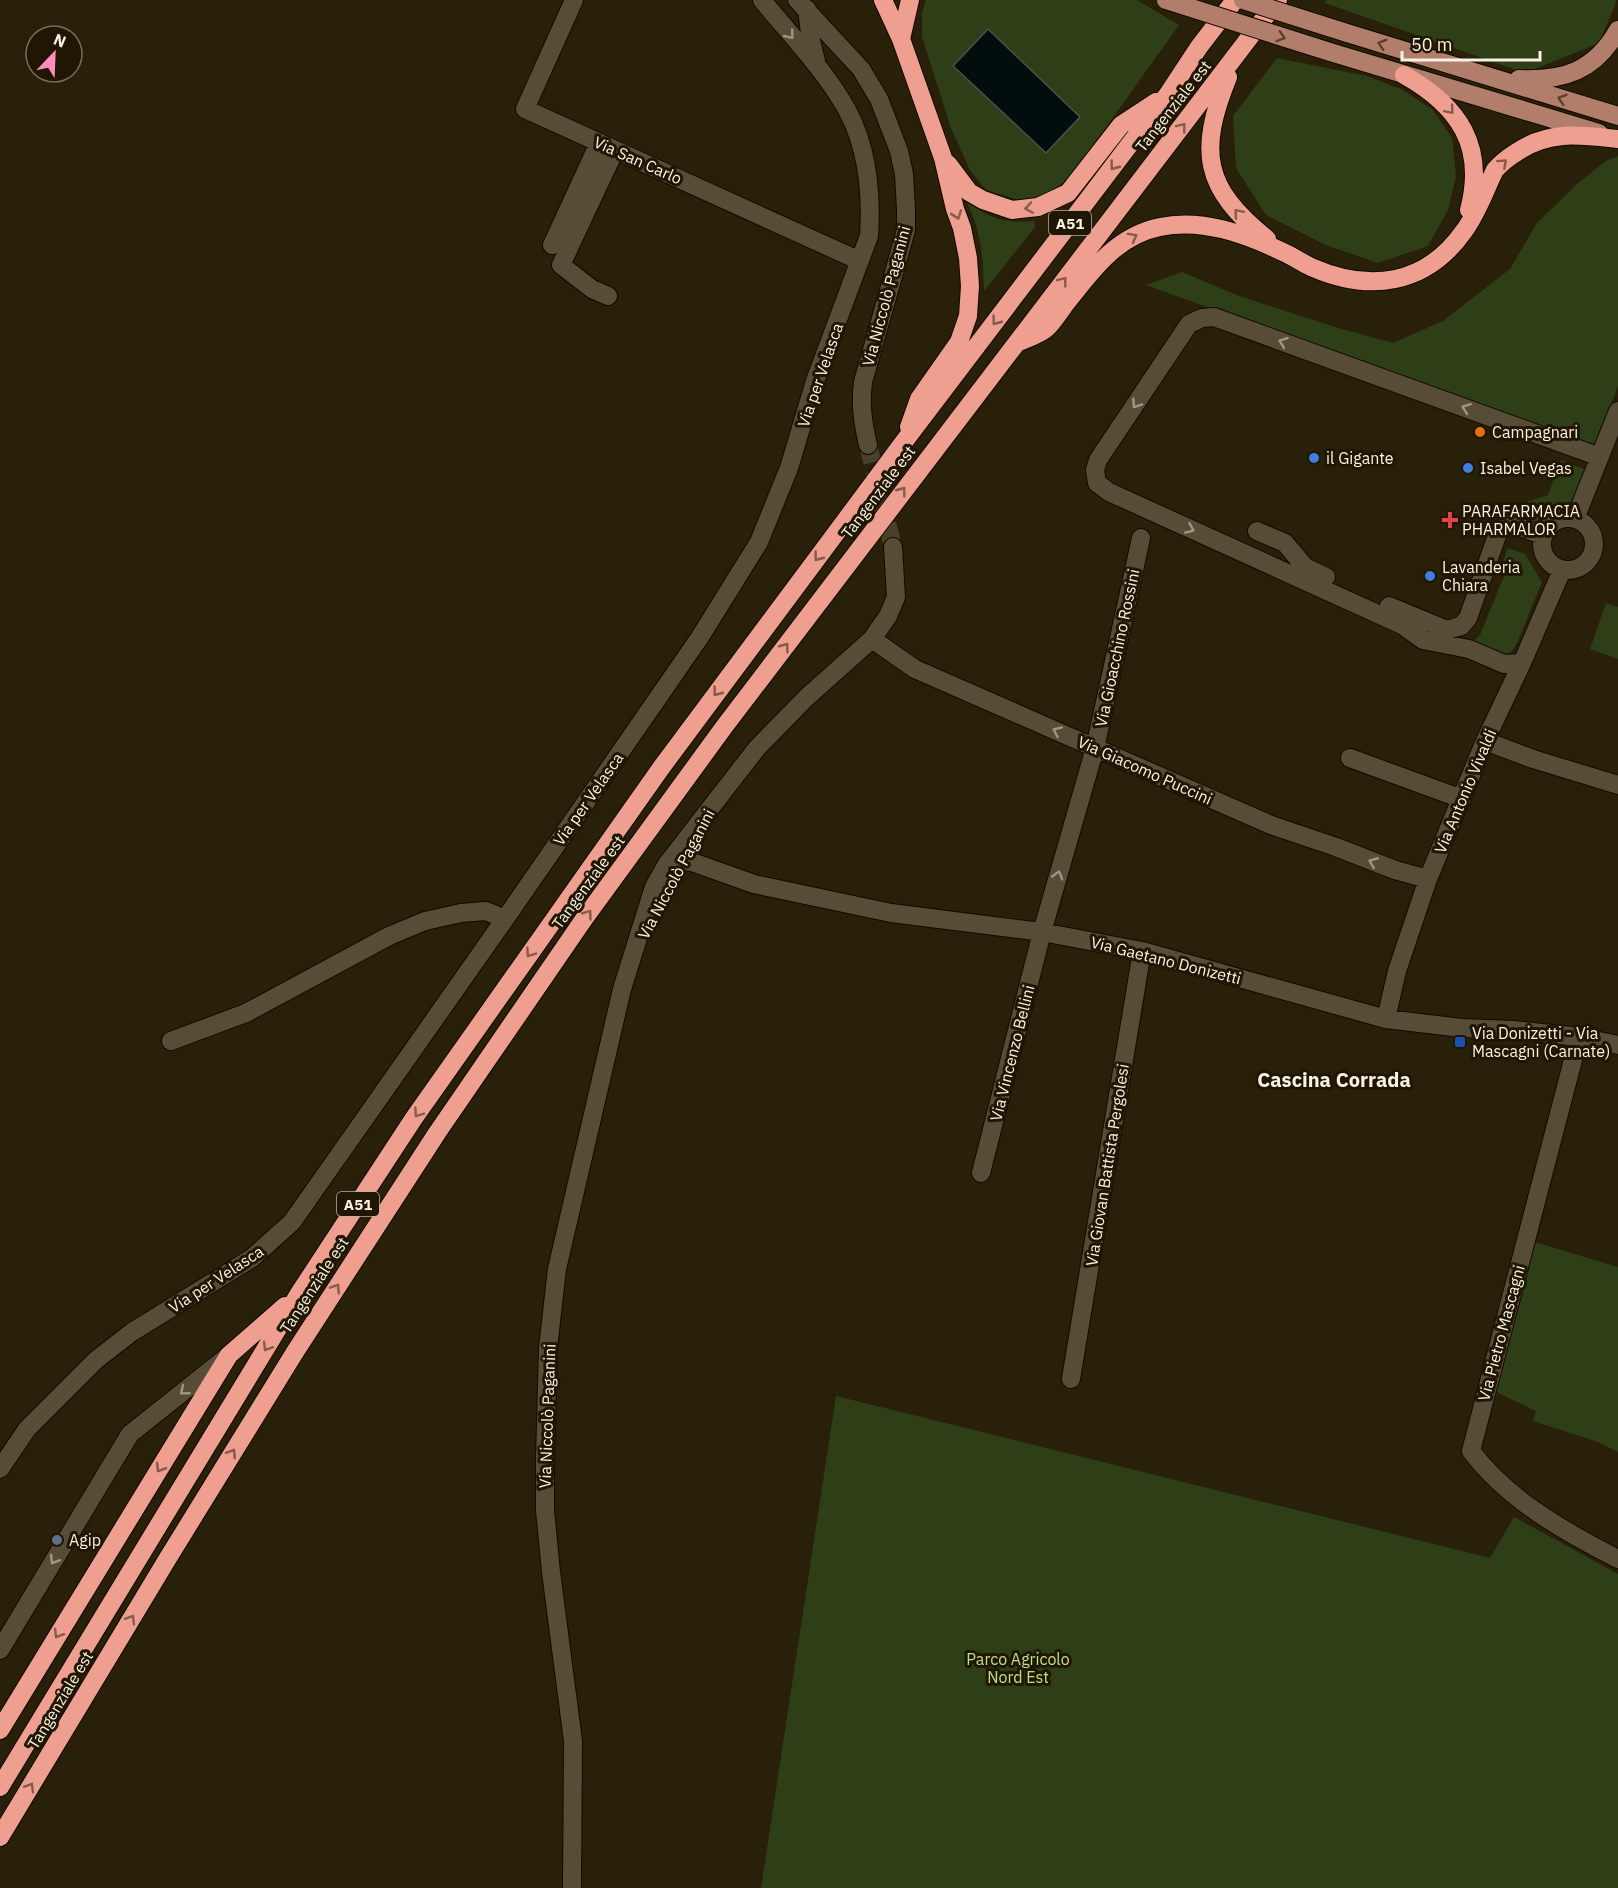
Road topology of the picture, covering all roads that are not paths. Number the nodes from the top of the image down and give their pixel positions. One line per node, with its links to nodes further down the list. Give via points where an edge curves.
1 (574, 0): 21 (street, Via San Carlo, via 525,109)
2 (762, 0): 15 (street, Via per Velasca, one-way to 15)
3 (883, 0): 12 (highway)
4 (910, 0): 12 (highway)
5 (1166, 0): 16 (main road, one-way to 16, bridge)
6 (1222, 0): 13 (highway)
7 (1235, 0): 13 (highway, Tangenziale est / A51)
8 (1243, 0): 17 (main road, one-way to 8, bridge)
9 (1278, 0): 14 (highway, Tangenziale est / A51)
10 (802, 4): 15 (street); 31 (street, Via Niccolò Paganini, via 869,82 889,123 904,174 906,230 862,389 861,413)
11 (1618, 30): 17 (main road, via 1598,57 1567,75 1555,79)
12 (901, 39): 22 (highway)
13 (1199, 47): 18 (highway, Tangenziale est / A51)
14 (1237, 55): 25 (highway, one-way to 14, via 1234,210 1218,183 1211,159 1212,122); 28 (highway, Tangenziale est / A51, one-way to 14)
15 (818, 69): 26 (street, Via per Velasca, via 846,107 867,170 869,229)
16 (1404, 75): 20 (main road); 23 (highway, one-way to 23, via 1440,98 1469,140 1476,171)
17 (1495, 79): 19 (main road, one-way to 17)
18 (1168, 94): 22 (highway, one-way to 22, via 1121,125 1068,193 1038,207 1012,210 977,197); 30 (highway, Tangenziale est / A51, one-way to 30)
19 (1618, 116)
20 (1618, 139): 23 (highway, one-way to 20, via 1500,164 1525,147 1557,135)
21 (607, 146): 24 (street); 26 (street, Via San Carlo); 27 (street, via 561,265)
22 (943, 158): 30 (highway, one-way to 30, via 968,258 968,316 959,342 919,399)
23 (1464, 232): 25 (highway, via 1436,262 1383,282 1328,273)
24 (552, 245)
25 (1282, 251): 28 (highway, one-way to 25, via 1046,329 1096,264 1120,244 1146,230 1195,224 1234,232)
26 (860, 261): 48 (street, Via per Velasca, via 759,543 700,637)
27 (608, 296)
28 (1014, 344): 64 (highway, Tangenziale est / A51, one-way to 28, via 295,1352 437,1133 584,919 724,727)
29 (1618, 411): 32 (street)
30 (903, 443): 56 (highway, Tangenziale est / A51, one-way to 56, via 661,768 414,1118)
31 (868, 446)
32 (1600, 457): 33 (street); 40 (street, one-way to 40, via 1214,317 1189,324 1098,460 1097,483 1109,492 1402,625 1423,640 1468,649 1504,664)
33 (1575, 519): 35 (street, via 1560,519 1546,528); 38 (street, via 1593,536 1593,553 1577,569)
34 (1257, 531): 35 (street, via 1285,543 1305,567 1447,630 1461,626 1468,618 1499,530 1510,524)
35 (1543, 535): 38 (street, via 1542,553)
36 (1141, 538): 42 (street, Via Gioacchino Rossini)
37 (893, 547): 39 (street, Via Niccolò Paganini, via 896,597)
38 (1562, 570): 40 (street, Via Antonio Vivaldi)
39 (872, 639): 42 (street, Via Giacomo Puccini, one-way to 39, via 915,669); 46 (street, Via Niccolò Paganini, via 757,748)
40 (1522, 663): 41 (street, Via Antonio Vivaldi)
41 (1485, 741): 44 (street); 45 (street, Via Antonio Vivaldi)
42 (1095, 748): 47 (street, Via Giacomo Puccini, one-way to 42, via 1271,825); 49 (street, Via Gioacchino Rossini, one-way to 42)
43 (1350, 758): 45 (street)
44 (1618, 785)
45 (1462, 799): 47 (street, Via Antonio Vivaldi)
46 (676, 857): 49 (street, Via Gaetano Donizetti, via 690,866 754,884 891,913); 65 (street, Via Niccolò Paganini, via 654,887 622,989 557,1269 548,1348 545,1493 573,1741)
47 (1428, 879): 51 (street, Via Antonio Vivaldi, via 1397,971)
48 (505, 920): 53 (street, via 486,912 425,921 389,936 246,1013); 59 (street, Via per Velasca, via 292,1222 252,1258 132,1332 96,1360 27,1429)
49 (1042, 932): 50 (street, Via Gaetano Donizetti); 55 (street, Via Vincenzo Bellini)
50 (1142, 951): 51 (street, Via Gaetano Donizetti); 58 (street, Via Giovan Battista Pergolesi)
51 (1386, 1019): 52 (street, Via Gaetano Donizetti, via 1462,1029)
52 (1579, 1036): 54 (street, Via Gaetano Donizetti); 60 (street, Via Pietro Mascagni, via 1471,1451 1521,1500 1572,1536)
53 (171, 1041)
54 (1618, 1046)
55 (981, 1173)
56 (300, 1292): 57 (highway); 63 (highway, Tangenziale est / A51, one-way to 63)
57 (229, 1355): 61 (street, one-way to 61, via 130,1434); 62 (highway, one-way to 62)
58 (1071, 1380)
59 (0, 1469)
60 (1618, 1559)
61 (0, 1650)
62 (0, 1730)
63 (0, 1787)
64 (0, 1837)
65 (572, 1888)

